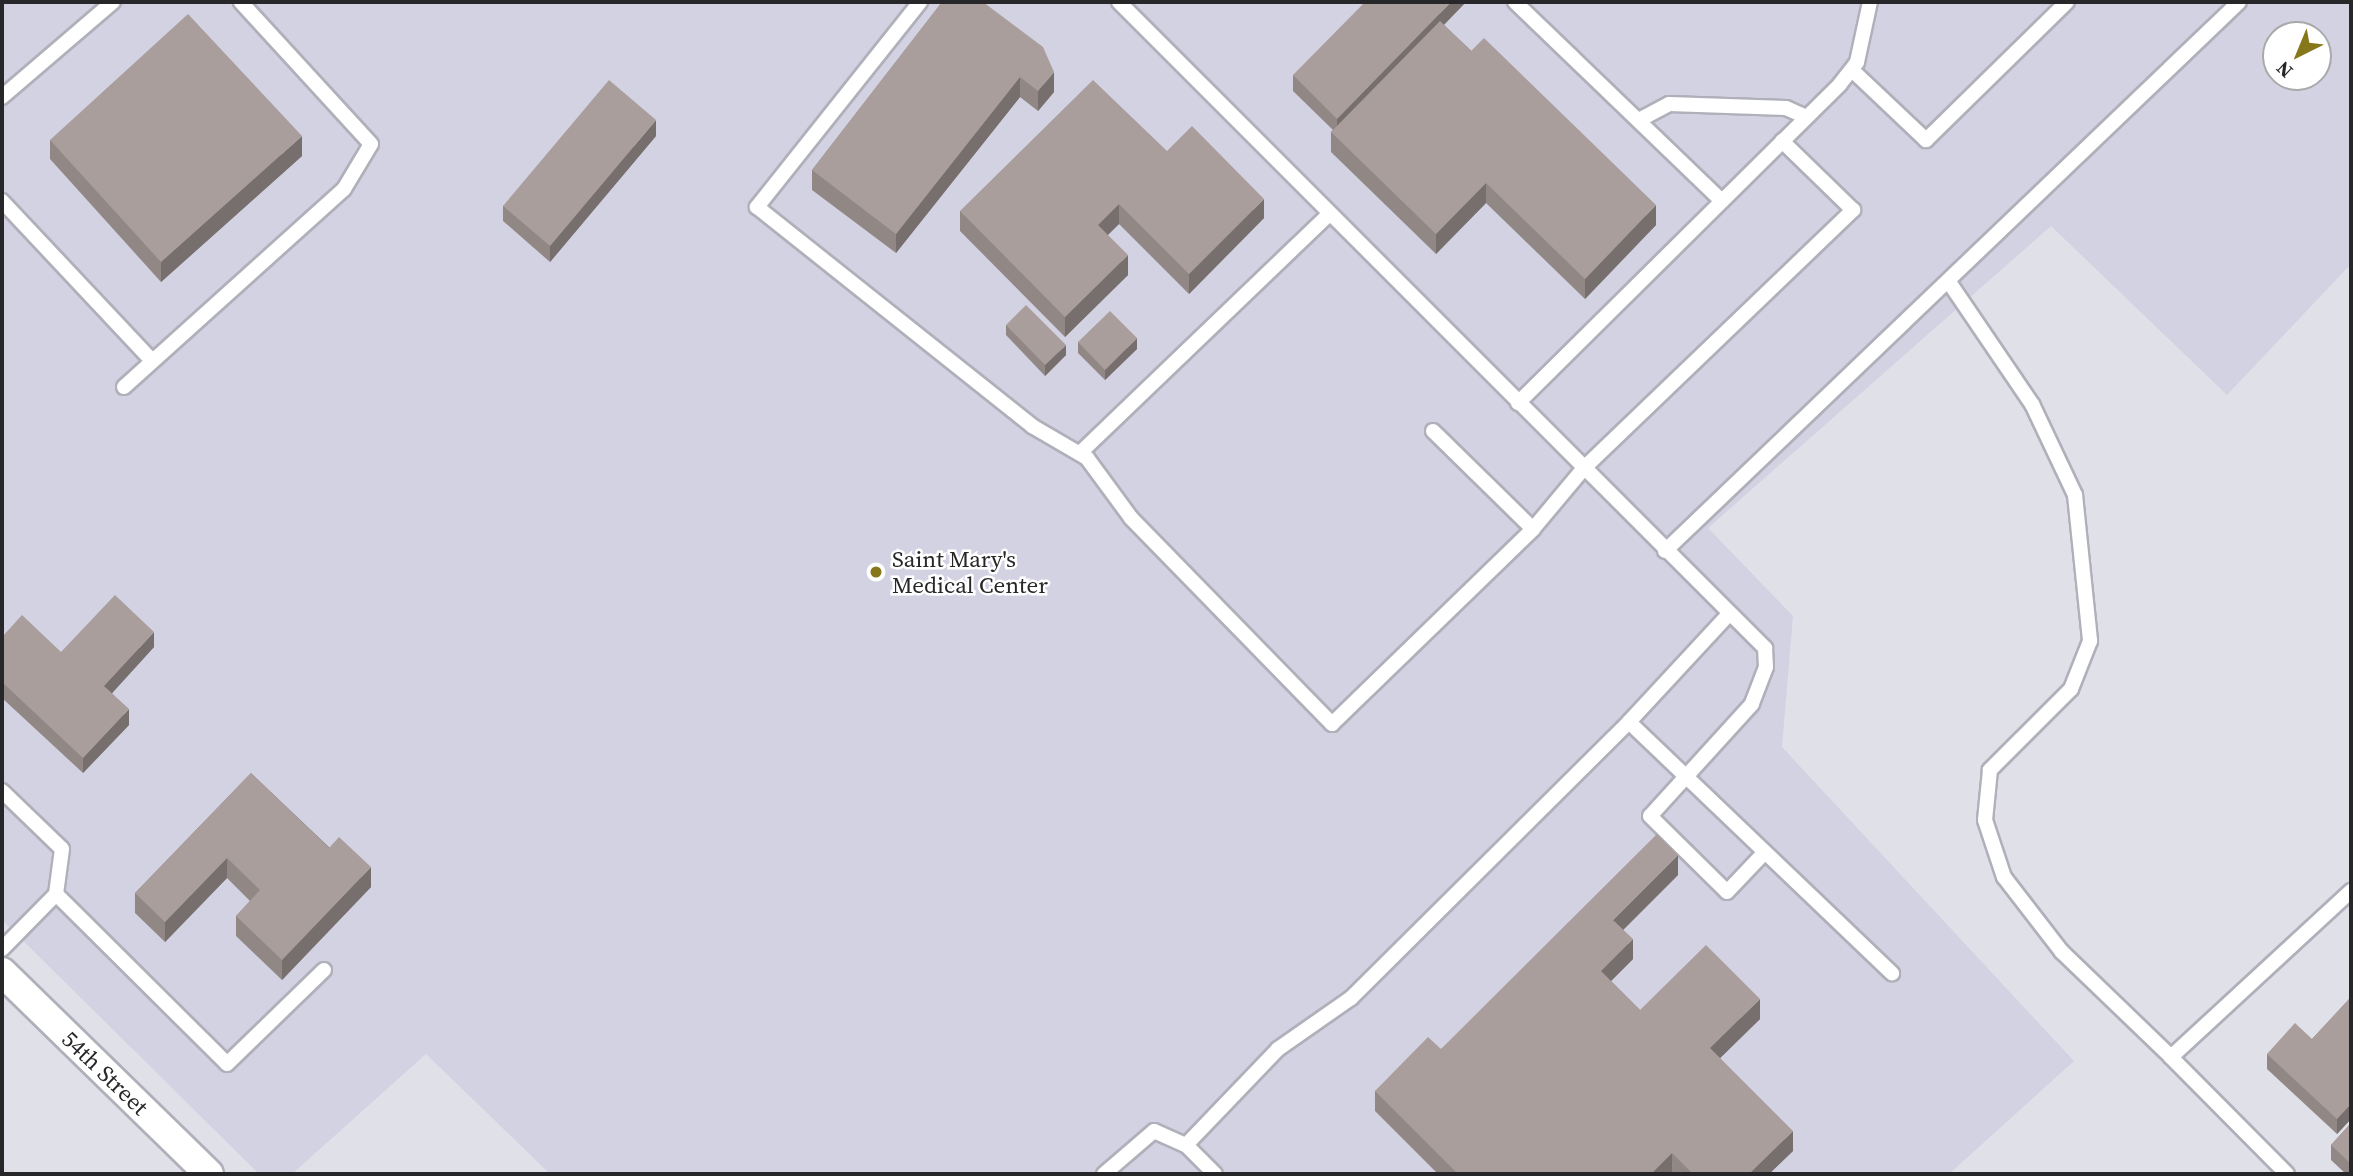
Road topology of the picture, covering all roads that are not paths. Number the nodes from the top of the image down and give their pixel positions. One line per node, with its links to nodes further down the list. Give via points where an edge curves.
1 (113, 2): 10 (lane)
2 (241, 2): 18 (lane, via 372,144 344,189)
3 (920, 2): 22 (lane, via 757,207 1032,426)
4 (1119, 2): 16 (lane)
5 (1870, 2): 9 (lane)
6 (2067, 2): 9 (lane, via 1926,140)
7 (2239, 2): 17 (lane)
8 (1519, 3): 12 (lane)
9 (1852, 70): 11 (lane)
10 (2, 97)
11 (1807, 117): 12 (lane, via 1786,108 1669,104); 13 (lane)
12 (1639, 120): 15 (lane)
13 (1782, 141): 15 (lane); 23 (lane, via 1853,210)
14 (2, 201): 18 (lane)
15 (1722, 201): 20 (lane)
16 (1329, 214): 20 (lane); 22 (lane)
17 (1949, 282): 25 (lane); 37 (lane, via 2032,404 2075,495 2090,641 2071,689 1990,770 1985,820 2004,877 2062,952)
18 (152, 361): 19 (lane)
19 (124, 387)
20 (1518, 403): 23 (lane)
21 (1433, 431): 24 (lane)
22 (1080, 453): 24 (lane, via 1132,518 1332,724)
23 (1584, 468): 24 (lane); 25 (lane)
24 (1533, 529)
25 (1665, 551): 26 (lane)
26 (1729, 614): 27 (lane); 28 (lane, via 1765,648 1766,667 1752,704)
27 (1629, 722): 28 (lane); 38 (lane, via 1351,998 1278,1049)
28 (1684, 775): 30 (lane); 30 (lane, via 1650,816 1727,892)
29 (2, 792): 32 (lane, via 62,849)
30 (1765, 852): 36 (lane)
31 (2351, 891): 37 (lane)
32 (56, 894): 33 (lane); 34 (lane, via 227,1064)
33 (2, 949)
34 (324, 970)
35 (2, 972): 40 (street, 54th Street)
36 (1892, 973)
37 (2171, 1057): 42 (lane)
38 (1186, 1145): 39 (lane); 41 (lane, via 1154,1131)
39 (1208, 1172)
40 (209, 1174)
41 (1104, 1174)
42 (2287, 1174)

